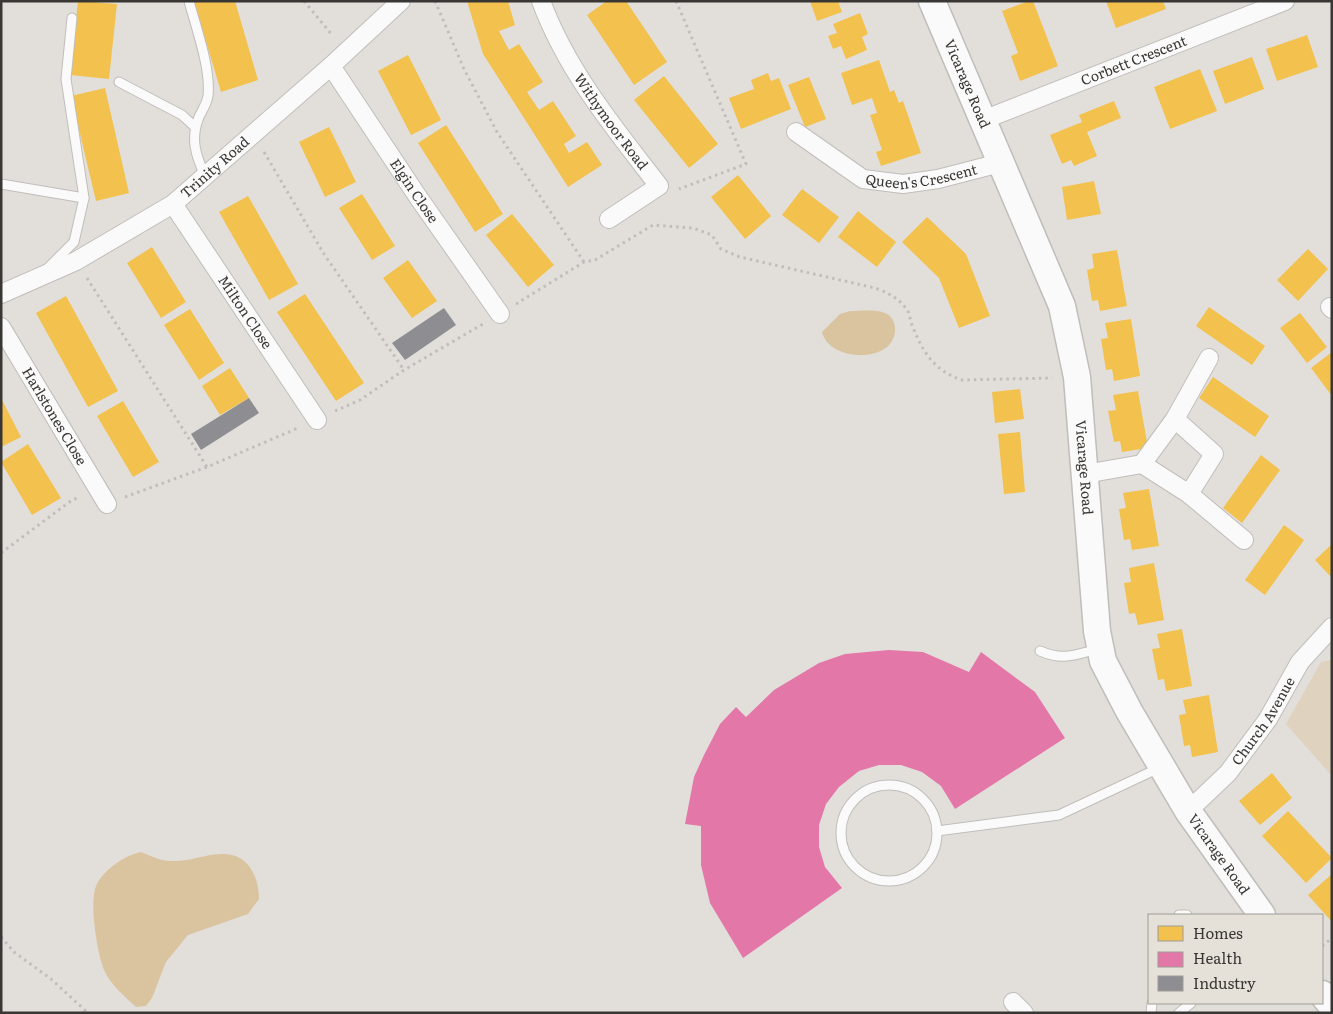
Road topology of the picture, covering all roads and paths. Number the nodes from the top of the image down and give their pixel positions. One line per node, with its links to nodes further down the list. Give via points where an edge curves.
1 (189, 1): 14 (lane, via 204,55 208,97)
2 (304, 1): 10 (path)
3 (401, 1): 10 (street, Trinity Road)
4 (436, 1): 25 (path, via 464,69 497,132)
5 (541, 1): 20 (street, Withymoor Road, via 553,32 598,106)
6 (676, 1): 20 (path, via 746,164 674,191)
7 (932, 1): 13 (street, Vicarage Road)
8 (1285, 1): 13 (street, Corbett Crescent)
9 (72, 18): 21 (lane, via 66,79)
10 (346, 52): 11 (street, Trinity Road)
11 (331, 66): 16 (street, Trinity Road); 28 (street, Elgin Close)
12 (119, 82): 14 (lane, via 182,115)
13 (983, 120): 17 (street, Vicarage Road)
14 (195, 127): 18 (lane, via 196,156)
15 (796, 132): 17 (street, Queen's Crescent, via 863,179 903,184 938,179)
16 (253, 134): 18 (street, Trinity Road); 31 (path, via 324,254)
17 (1000, 163): 32 (street, Vicarage Road, via 1062,306)
18 (205, 176): 22 (street, Trinity Road)
19 (1, 184): 21 (lane)
20 (659, 186): 23 (street)
21 (84, 198): 26 (lane, via 74,242)
22 (173, 204): 24 (street, Trinity Road); 34 (street, Milton Close)
23 (609, 219)
24 (76, 261): 26 (street, Trinity Road); 36 (path)
25 (584, 262): 28 (path); 32 (path, via 595,260 653,225 693,228 712,235 721,249 740,257 889,293 907,310 920,345 933,365 949,376 962,380)
26 (38, 278): 27 (street, Trinity Road)
27 (1, 294)
28 (500, 314): 31 (path)
29 (1, 327): 39 (street, Harlstones Close)
30 (1209, 358): 33 (street)
31 (404, 370): 34 (path, via 360,400)
32 (1077, 377): 37 (street, Vicarage Road)
33 (1175, 419): 35 (street); 38 (street, via 1214,454)
34 (316, 420): 36 (path)
35 (1142, 464): 37 (street); 38 (street)
36 (207, 468): 39 (path)
37 (1085, 474): 43 (street, Vicarage Road, via 1096,631)
38 (1189, 494): 40 (street)
39 (103, 498): 41 (path, via 72,500)
40 (1244, 540)
41 (1, 553)
42 (1332, 627): 46 (street, Church Avenue, via 1300,662 1268,719 1228,773)
43 (1100, 648): 44 (lane, via 1063,658); 45 (street, Vicarage Road, via 1103,661)
44 (1040, 651)
45 (1162, 767): 46 (street, Vicarage Road); 47 (lane, via 1059,815)
46 (1188, 812): 48 (street, Vicarage Road)
47 (937, 831): 47 (lane, via 927,862 900,880 883,881 854,866 845,853 841,837 845,815 858,796 871,788 886,785 901,786 915,792 934,816)
48 (1261, 914)
49 (1, 937): 53 (path, via 14,952 51,979)
50 (1323, 995): 52 (street)
51 (1189, 1004): 54 (lane)
52 (1332, 1006)
53 (88, 1013)
54 (1179, 1013)

